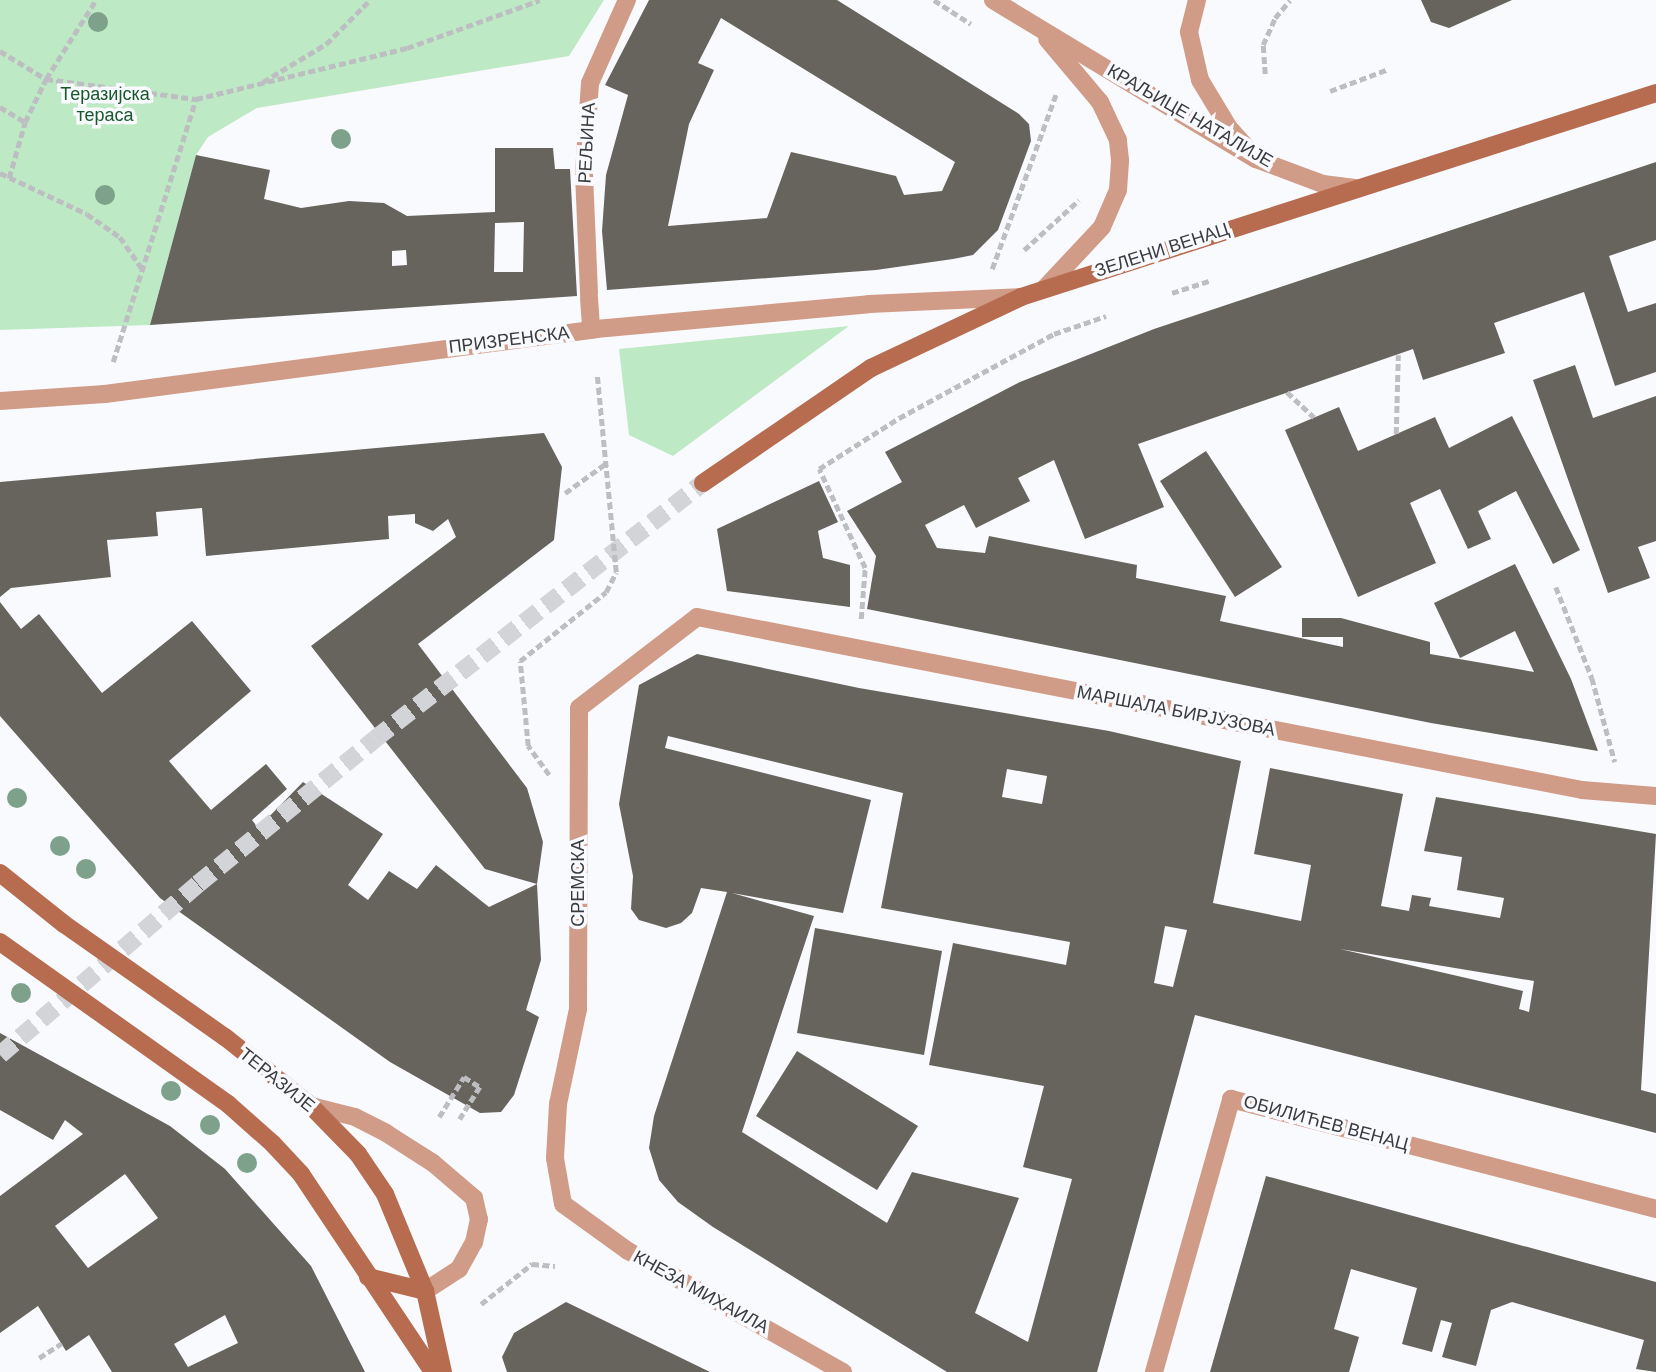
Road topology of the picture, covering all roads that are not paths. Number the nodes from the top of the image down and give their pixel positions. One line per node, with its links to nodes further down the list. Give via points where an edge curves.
1 (627, 0): 10 (street, РЕЉИНА, via 590,83 584,173)
2 (994, 0): 4 (street, КРАЉИЦЕ НАТАЛИЈЕ)
3 (1197, 0): 6 (street, via 1189,32 1200,80 1229,128)
4 (1033, 23): 6 (street, КРАЉИЦЕ НАТАЛИЈЕ); 8 (street, КРАЉИЦЕ НАТАЛИЈЕ, via 1100,102 1118,141 1120,160 1118,190 1102,227)
5 (1656, 93): 7 (main road, ЗЕЛЕНИ ВЕНАЦ)
6 (1256, 159): 7 (street, КРАЉИЦЕ НАТАЛИЈЕ, via 1322,184)
7 (1355, 188): 8 (main road, ЗЕЛЕНИ ВЕНАЦ)
8 (1045, 288): 9 (main road, ЗЕЛЕНИ ВЕНАЦ)
9 (1021, 297): 10 (street, ПРИЗРЕНСКА, via 869,304); 12 (main road, ЗЕЛЕНИ ВЕНАЦ, via 872,368)
10 (591, 330): 11 (street, ПРИЗРЕНСКА, via 105,394)
11 (0, 401)
12 (703, 483)
13 (697, 617): 14 (street, МАРШАЛА БИРЈУЗОВА, via 1582,790); 18 (street, СРЕМСКА, via 579,708 579,1009 558,1104 555,1158)
14 (1656, 796)
15 (0, 873): 17 (main road, ТЕРАЗИЈЕ)
16 (0, 942): 20 (main road, via 228,1104 273,1144 301,1174)
17 (311, 1106): 21 (main road, ТЕРАЗИЈЕ, via 358,1154 385,1194); 21 (street, via 355,1117 386,1133 433,1163 474,1198 479,1219 474,1242 459,1269)
18 (563, 1204): 24 (street, КНЕЗА МИХАИЛА, via 628,1251)
19 (1656, 1209): 25 (street, ОБИЛИЋЕВ ВЕНАЦ, via 1231,1099)
20 (368, 1277): 21 (main road); 22 (main road)
21 (425, 1291): 23 (main road, ТЕРАЗИЈЕ)
22 (433, 1372)
23 (443, 1372)
24 (843, 1372)
25 (1154, 1372)

